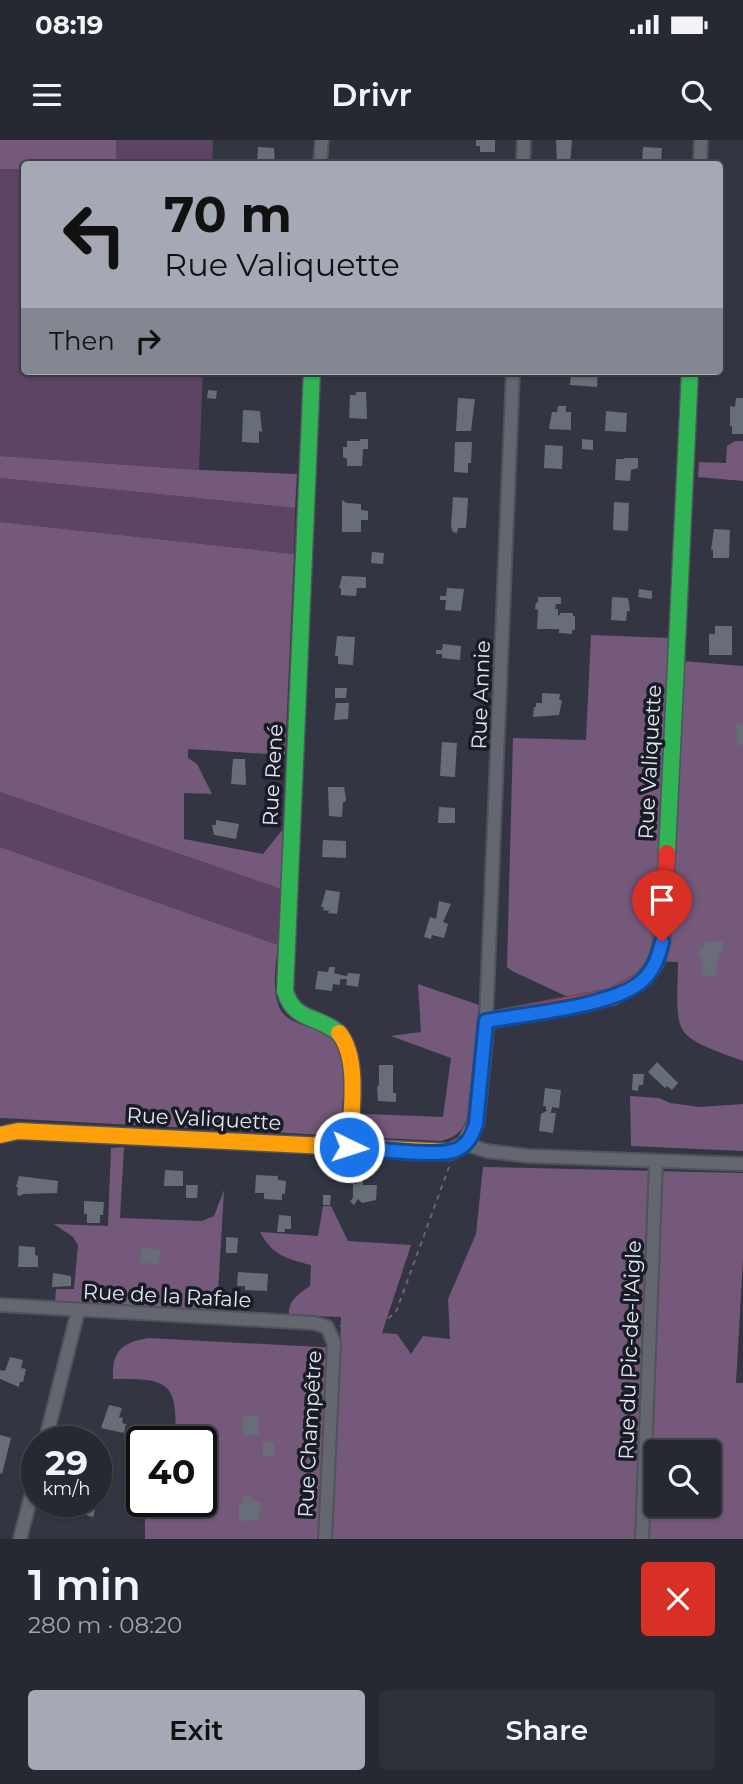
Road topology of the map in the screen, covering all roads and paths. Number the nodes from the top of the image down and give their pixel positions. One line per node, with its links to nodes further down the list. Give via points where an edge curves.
1 (321, 140): 4 (street)
2 (524, 140): 5 (street)
3 (701, 140): 6 (street)
4 (320, 161)
5 (523, 161)
6 (700, 161)
7 (312, 375): 13 (street, Rue René, via 285,991 296,1013 331,1026 347,1045 351,1070)
8 (513, 375): 10 (street, Rue Annie)
9 (690, 375): 10 (street, Rue Valiquette, via 660,950 644,980 623,993)
10 (486, 1021): 12 (street, via 476,1124)
11 (0, 1135): 13 (street, Rue Valiquette, via 18,1131)
12 (465, 1144): 13 (street, Rue Valiquette, via 444,1153); 14 (street, via 529,1156)
13 (349, 1147)
14 (656, 1162): 15 (street); 24 (street, Rue du Pic-de-l'Aigle)
15 (743, 1164)
16 (449, 1167): 19 (path, via 396,1312 383,1322 341,1325)
17 (0, 1305): 18 (street, Rue de la Rafale)
18 (78, 1311): 19 (street, Rue de la Rafale, via 314,1323); 20 (street)
19 (330, 1331): 23 (street, Rue Champêtre, via 334,1343)
20 (49, 1426)
21 (26, 1517): 22 (street)
22 (20, 1539)
23 (325, 1539)
24 (642, 1539)

